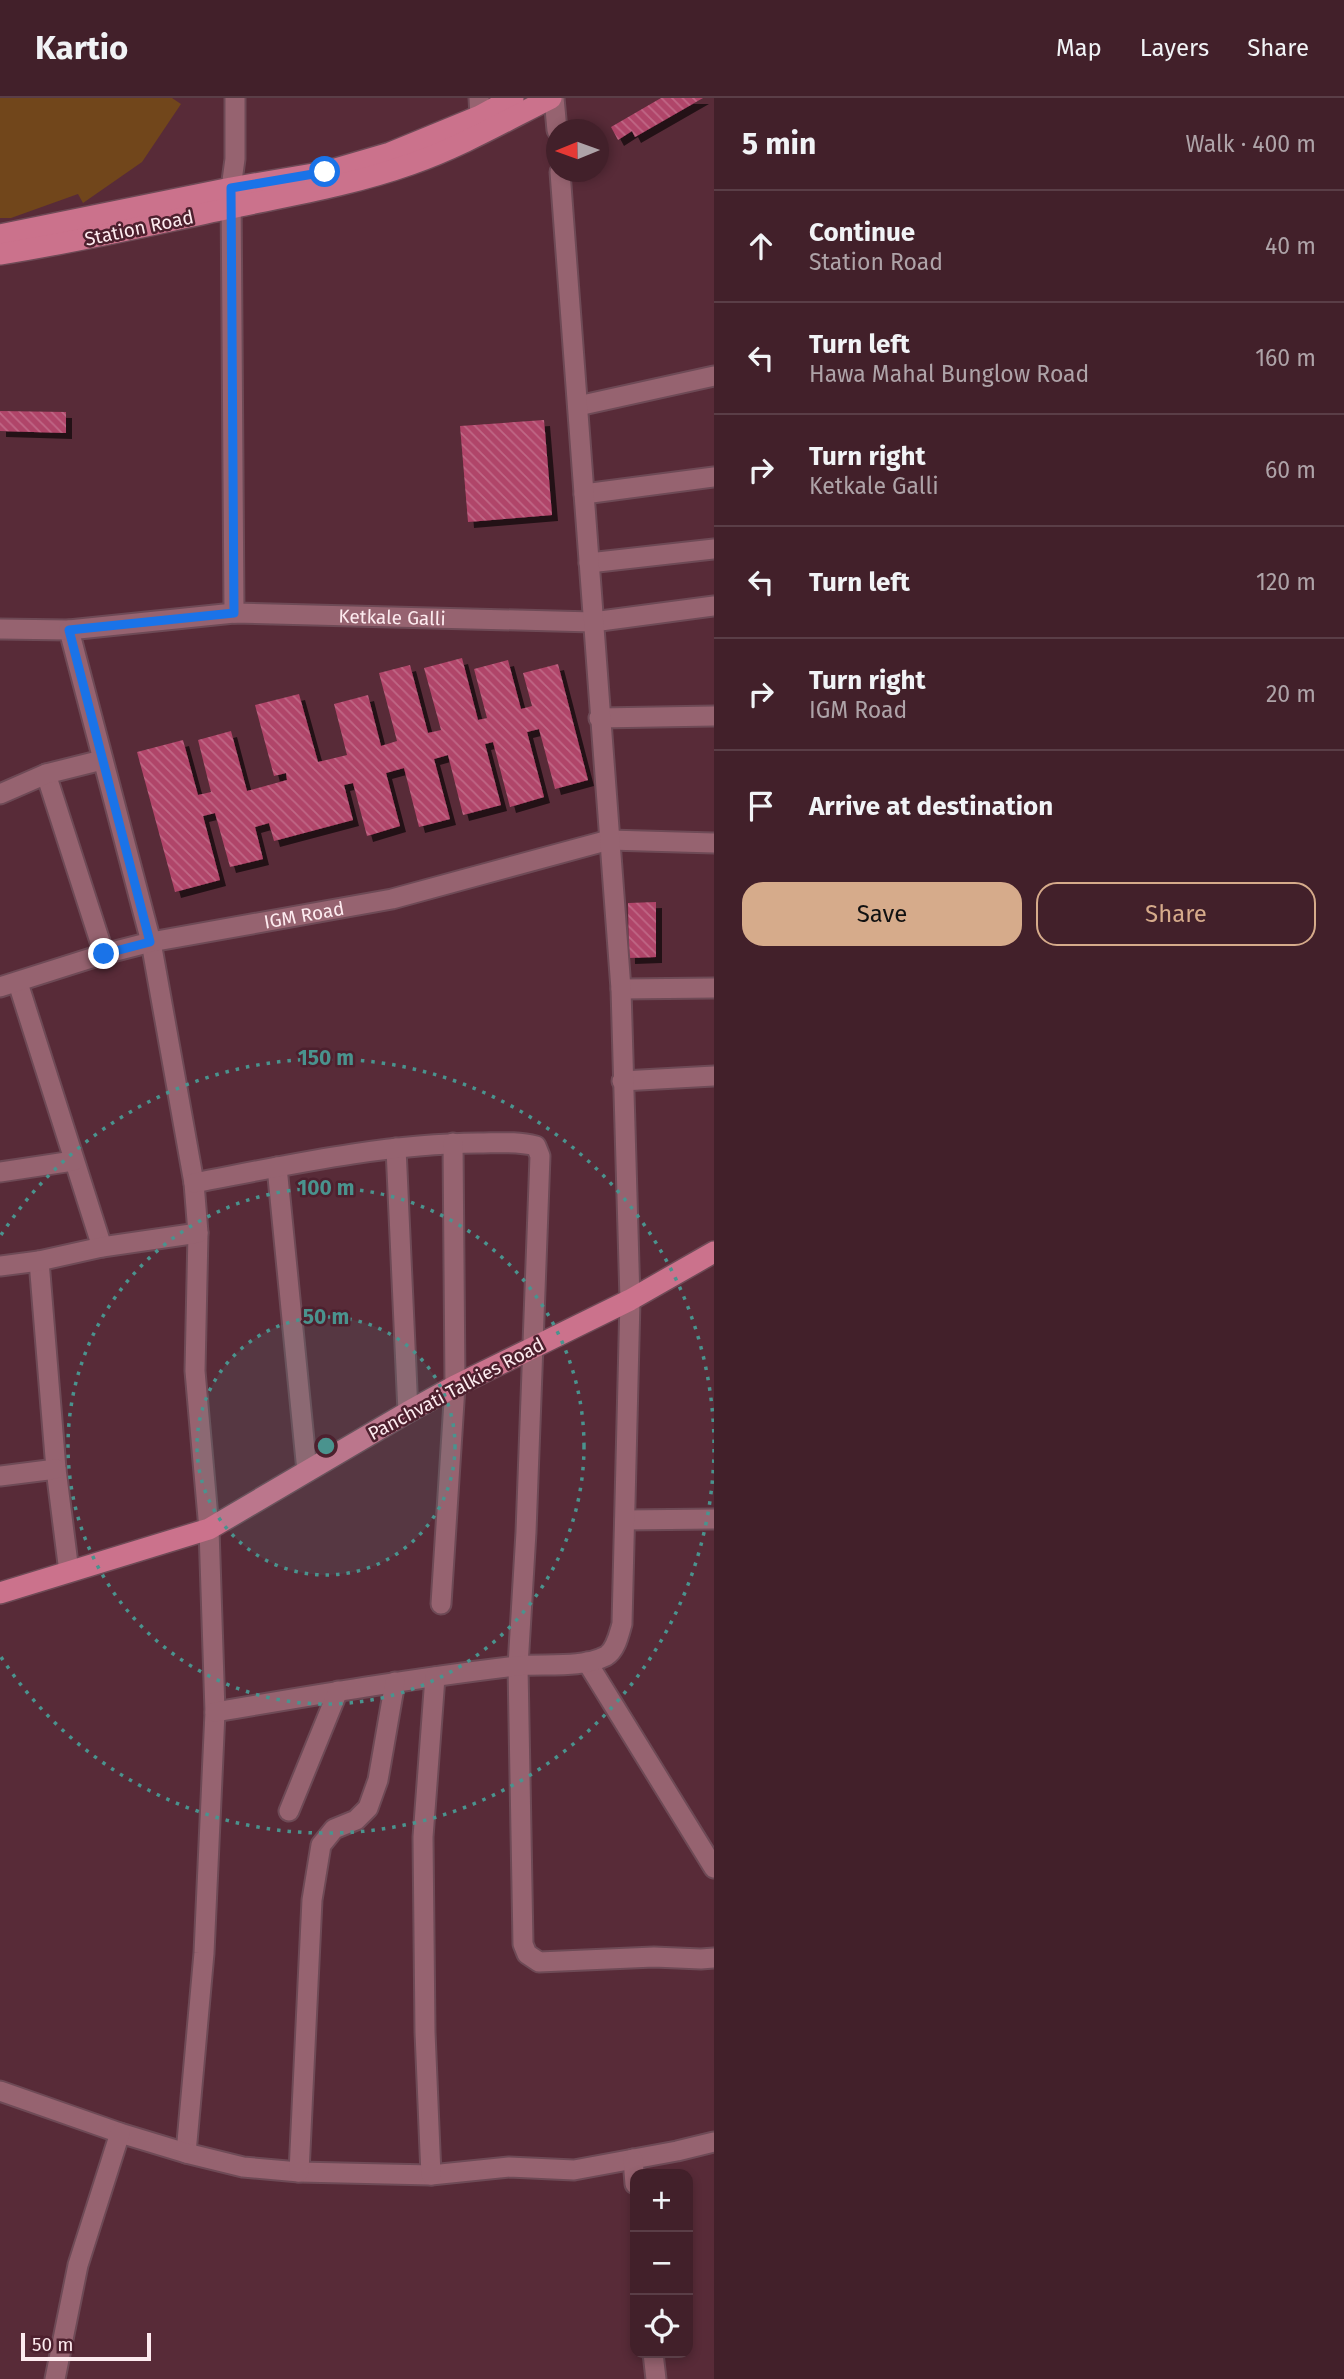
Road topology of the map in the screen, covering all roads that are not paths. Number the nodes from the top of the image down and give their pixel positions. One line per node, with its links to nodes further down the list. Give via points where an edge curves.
1 (235, 98): 7 (street)
2 (513, 98): 4 (main road, Station Road)
3 (553, 98): 5 (street); 7 (main road, Station Road, via 463,142 368,179 305,195)
4 (480, 107): 7 (main road, Station Road, via 390,153)
5 (556, 119)
6 (561, 182): 11 (street)
7 (231, 198): 8 (main road, Station Road); 9 (main road, Station Road, via 59,245); 17 (street)
8 (0, 235)
9 (0, 254)
10 (714, 376): 11 (street)
11 (579, 406): 13 (street)
12 (714, 477): 13 (street)
13 (584, 494): 15 (street)
14 (714, 549): 15 (street)
15 (589, 563): 18 (street)
16 (714, 606): 18 (street, Ketkale Galli)
17 (234, 613): 18 (street, Ketkale Galli); 20 (street, Ketkale Galli)
18 (593, 622): 22 (street)
19 (0, 629): 20 (street, Ketkale Galli)
20 (69, 630): 23 (street)
21 (714, 716): 22 (street)
22 (599, 718): 26 (street)
23 (102, 760): 24 (street); 28 (street)
24 (46, 774): 25 (street); 29 (street)
25 (0, 794)
26 (609, 840): 27 (street, IGM Road); 28 (street, IGM Road, via 392,899); 32 (street)
27 (714, 843)
28 (150, 942): 29 (street, IGM Road); 40 (street)
29 (104, 954): 30 (street, IGM Road)
30 (9, 985): 37 (street)
31 (714, 988): 32 (street)
32 (621, 989): 34 (street)
33 (714, 1076): 34 (street)
34 (622, 1081): 46 (street)
35 (453, 1143): 36 (street); 47 (street, via 537,1146); 48 (street)
36 (396, 1148): 38 (street); 49 (street)
37 (73, 1161): 39 (street); 42 (street)
38 (277, 1167): 40 (street); 51 (street)
39 (0, 1172)
40 (194, 1183): 41 (street)
41 (198, 1233): 42 (street); 55 (street, via 195,1371)
42 (102, 1247): 44 (street)
43 (714, 1252): 46 (main road, Panchvati Talkies Road)
44 (39, 1261): 45 (street); 50 (street)
45 (0, 1266)
46 (630, 1300): 47 (main road, Panchvati Talkies Road); 54 (street)
47 (532, 1349): 48 (main road, Panchvati Talkies Road); 60 (street)
48 (455, 1386): 49 (main road, Panchvati Talkies Road); 58 (street)
49 (408, 1412): 51 (main road, Panchvati Talkies Road)
50 (57, 1469): 52 (street); 56 (street)
51 (307, 1471): 55 (main road, Panchvati Talkies Road)
52 (0, 1476)
53 (714, 1519): 54 (street)
54 (625, 1520): 59 (street, via 622,1624 617,1643 608,1655)
55 (209, 1529): 56 (main road, Panchvati Talkies Road); 64 (street)
56 (69, 1572): 57 (main road, Panchvati Talkies Road)
57 (0, 1593)
58 (441, 1605)
59 (587, 1661): 60 (street); 66 (street)
60 (518, 1666): 61 (street); 67 (street, via 523,1944 527,1954 539,1962)
61 (435, 1677): 62 (street); 75 (street, via 423,1837)
62 (395, 1682): 63 (street); 74 (street, via 378,1780 368,1808 356,1820 334,1829 321,1845 312,1899)
63 (338, 1691): 64 (street); 65 (street)
64 (215, 1712): 71 (street, via 204,1953)
65 (289, 1811)
66 (714, 1868)
67 (714, 1958)
68 (1, 2094): 69 (street)
69 (120, 2133): 71 (street); 77 (street, via 78,2265)
70 (714, 2141): 72 (street)
71 (186, 2153): 74 (street, via 243,2167)
72 (632, 2159): 73 (street); 75 (street, via 574,2169 509,2167)
73 (633, 2169)
74 (299, 2172): 75 (street)
75 (431, 2175)
76 (654, 2358): 78 (street)
77 (55, 2379)
78 (656, 2379)

